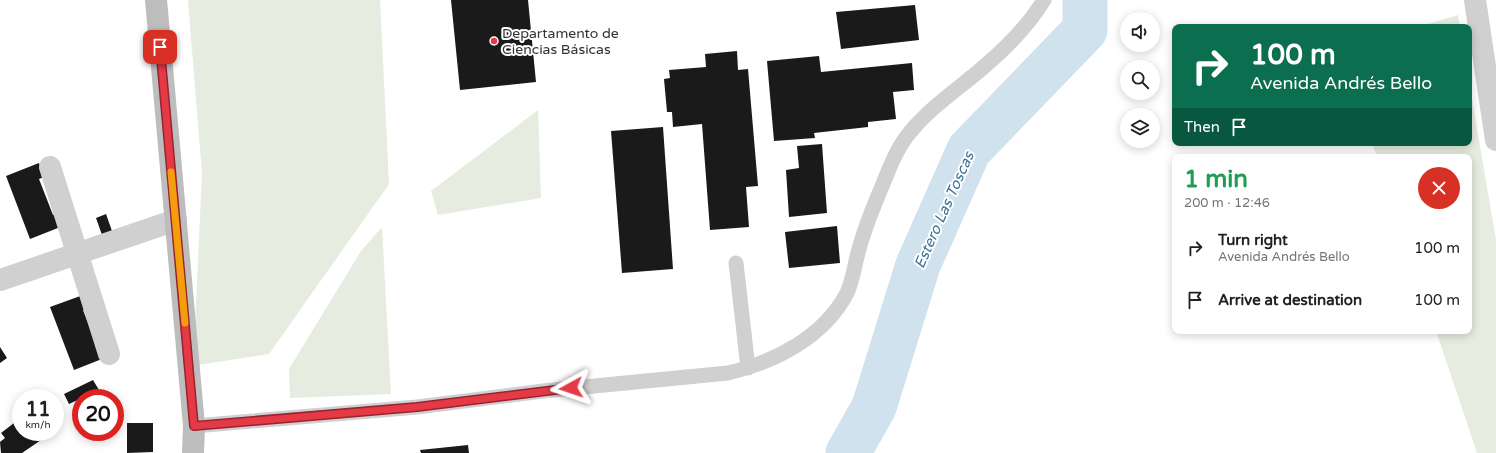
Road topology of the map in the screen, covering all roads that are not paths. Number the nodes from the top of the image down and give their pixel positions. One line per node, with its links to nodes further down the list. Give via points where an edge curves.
1 (156, 0): 7 (main road)
2 (1044, 0): 12 (lane, via 1021,32 987,65 931,109 910,132 893,159 859,247 848,292 832,316 808,337 782,354)
3 (1475, 0): 4 (street)
4 (1488, 30): 5 (street)
5 (1496, 140)
6 (50, 167): 8 (street)
7 (176, 220): 8 (street); 13 (main road)
8 (78, 254): 10 (street); 11 (street)
9 (736, 263): 12 (lane)
10 (4, 280)
11 (109, 354)
12 (748, 368): 13 (lane, via 728,373 543,391 417,407)
13 (194, 426): 14 (main road)
14 (193, 453)

